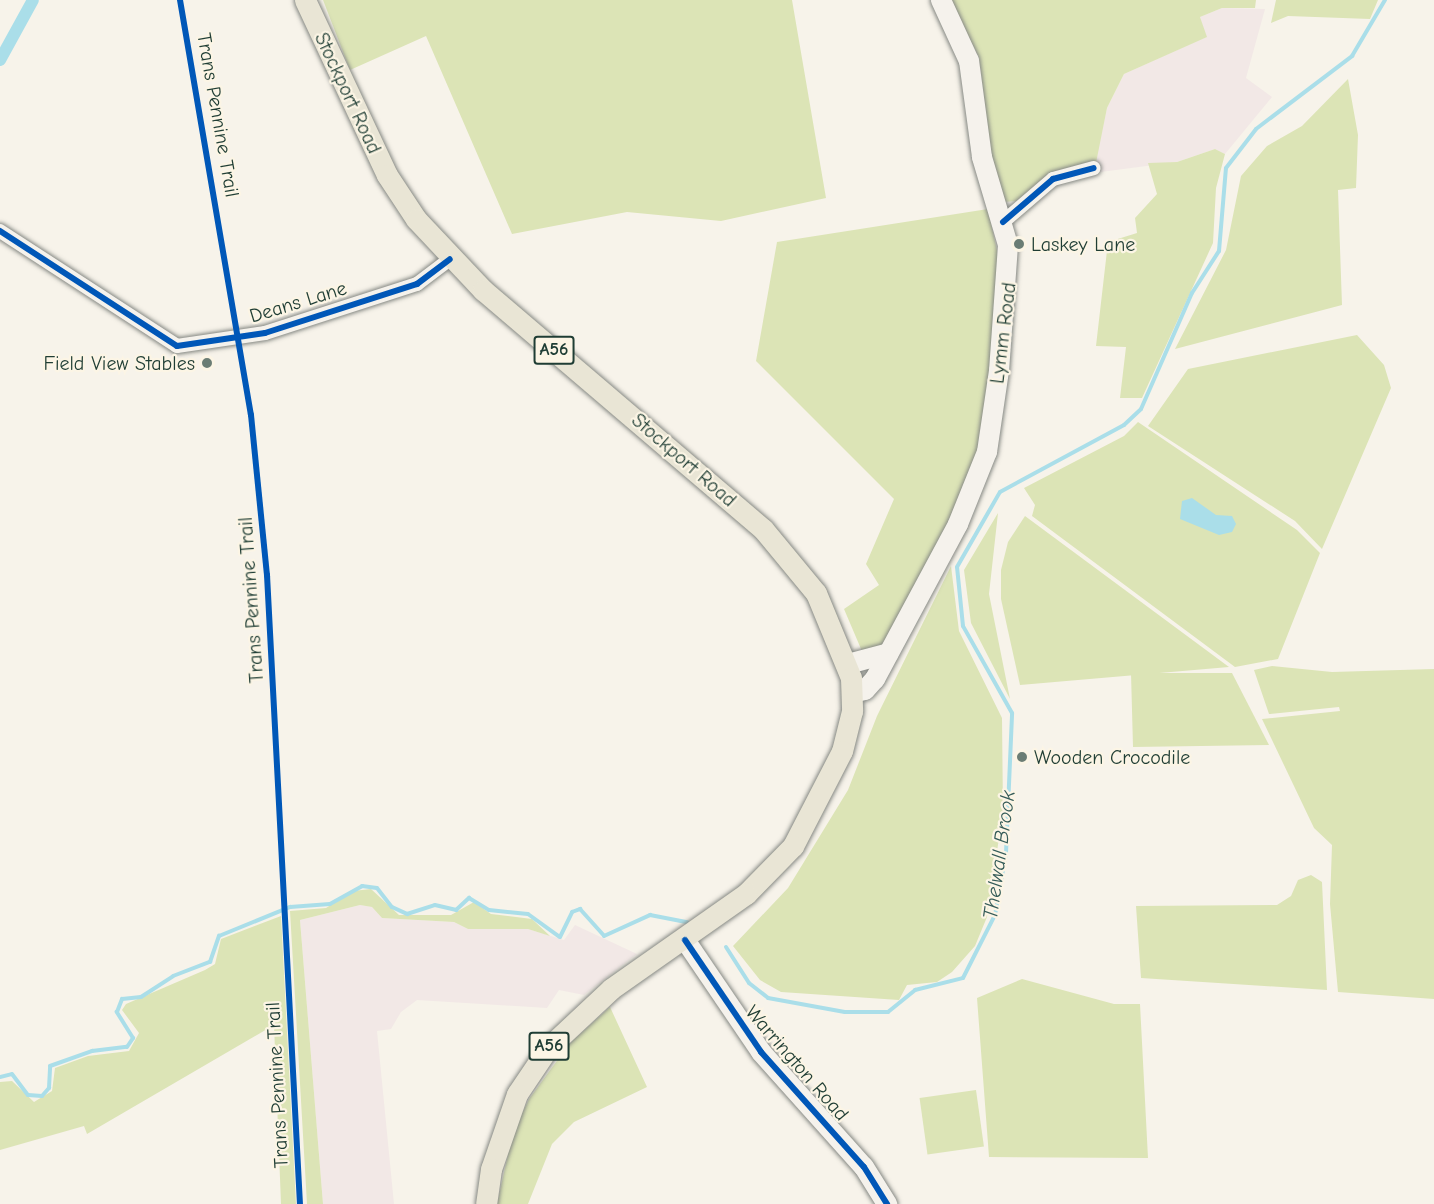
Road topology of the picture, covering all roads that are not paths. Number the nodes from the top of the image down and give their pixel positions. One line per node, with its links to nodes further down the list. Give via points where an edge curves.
1 (305, 0): 6 (main road, Stockport Road / A56, via 387,175)
2 (941, 0): 4 (main road, Lymm Road, via 969,61 982,157)
3 (1094, 168): 4 (street, via 1053,178)
4 (1003, 222): 7 (main road, Lymm Road, via 1010,268 1008,303 987,452 958,524)
5 (0, 231): 6 (street, Deans Lane, via 177,346 265,333 417,284)
6 (450, 259): 8 (main road, Stockport Road / A56, via 763,528 816,593)
7 (889, 653): 8 (main road); 9 (main road, Lymm Road, via 871,686)
8 (848, 664): 9 (main road, Stockport Road / A56)
9 (852, 693): 10 (main road, Stockport Road / A56, via 842,751 793,846 747,894)
10 (685, 940): 11 (main road, A56, via 611,989 548,1048 517,1094 491,1169); 12 (main road, Warrington Road, via 761,1052 856,1158)
11 (486, 1204)
12 (887, 1204)

